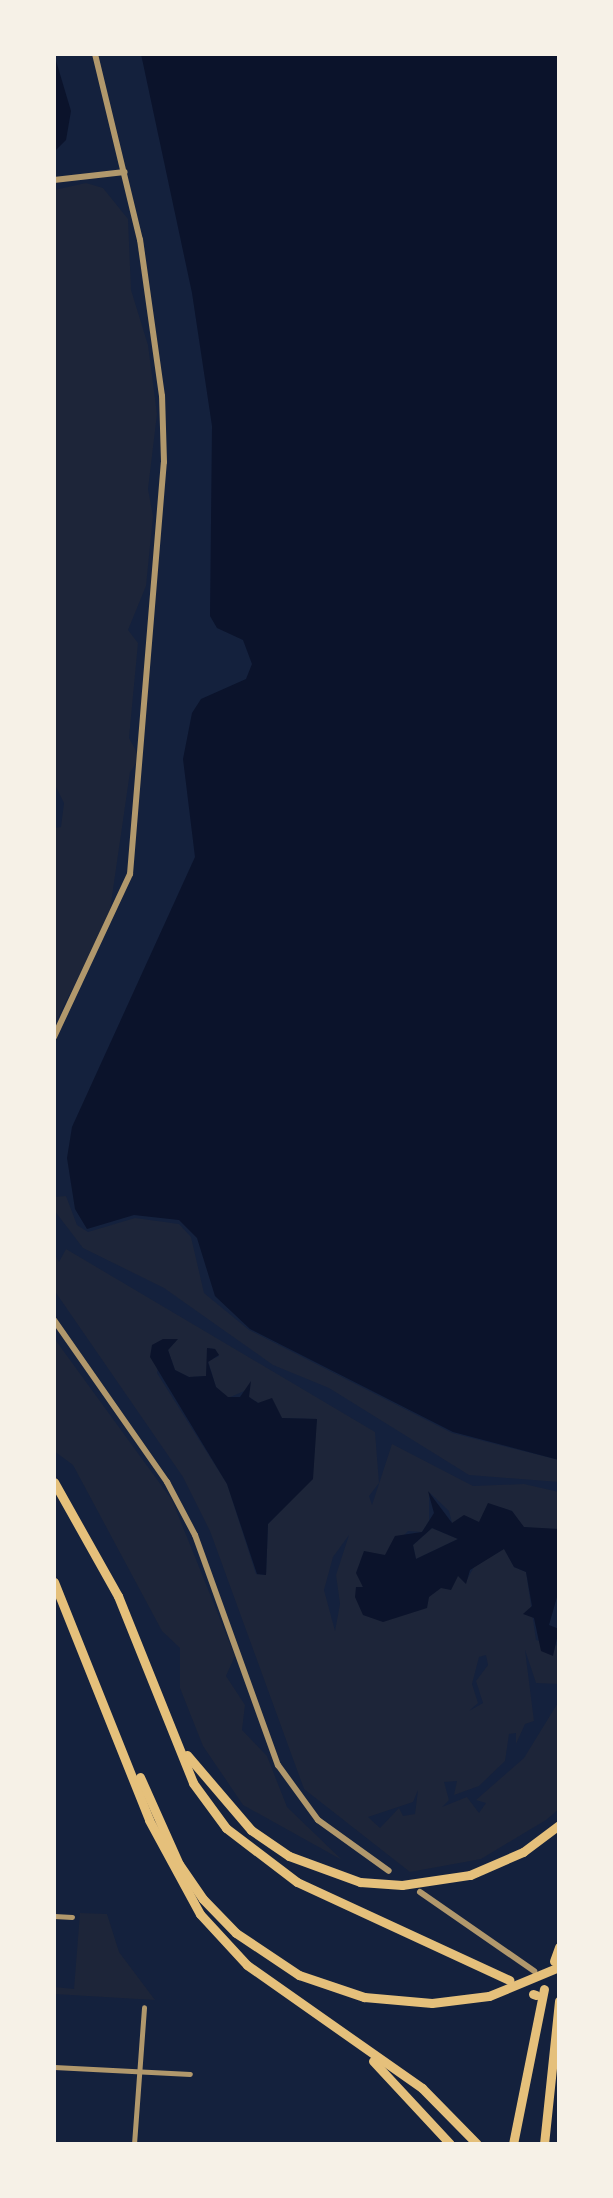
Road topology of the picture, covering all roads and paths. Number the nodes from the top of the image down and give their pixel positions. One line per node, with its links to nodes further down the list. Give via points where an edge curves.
1 (95, 54): 2 (street)
2 (125, 172): 3 (street); 4 (street, via 162,396 162,488 130,874 119,909)
3 (54, 180)
4 (54, 1037)
5 (54, 1320): 11 (street, via 167,1482 195,1535 278,1765 318,1820)
6 (54, 1482): 8 (highway, via 113,1585)
7 (54, 1582): 9 (highway)
8 (179, 1745): 10 (highway, via 251,1830 289,1856 341,1877 402,1885 470,1875 523,1852); 18 (highway, via 213,1813 275,1868)
9 (129, 1758): 16 (highway, via 203,1899 278,1964 338,1990 389,2001 489,1996); 22 (highway, via 154,1831 200,1914 247,1965)
10 (559, 1825)
11 (389, 1871)
12 (420, 1892): 17 (street)
13 (54, 1916): 14 (street)
14 (72, 1917)
15 (559, 1948): 16 (highway)
16 (556, 1964)
17 (534, 1971)
18 (509, 1980)
19 (544, 1989): 29 (highway)
20 (559, 2001): 30 (highway)
21 (144, 2007): 24 (street)
22 (342, 2035): 27 (highway, via 409,2093); 28 (highway, via 442,2105)
23 (54, 2067): 24 (street)
24 (139, 2072): 25 (street); 26 (street)
25 (190, 2074)
26 (134, 2144)
27 (450, 2144)
28 (477, 2144)
29 (513, 2144)
30 (544, 2144)

